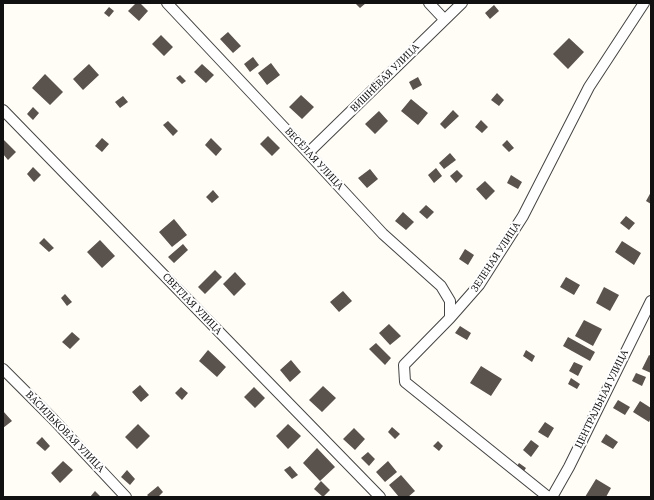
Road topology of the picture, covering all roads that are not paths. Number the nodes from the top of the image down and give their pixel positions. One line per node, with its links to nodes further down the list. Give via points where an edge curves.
1 (167, 3): 7 (street, ВЕСЁЛАЯ УЛИЦА)
2 (429, 3): 5 (street)
3 (462, 3): 5 (street, ВИШНЁВАЯ УЛИЦА)
4 (644, 3): 9 (street, ЗЕЛЕНАЯ УЛИЦА, via 589,87 523,216 479,285)
5 (444, 19): 7 (street, ВИШНЁВАЯ УЛИЦА)
6 (3, 110): 12 (street, СВЕТЛАЯ УЛИЦА)
7 (308, 153): 9 (street, ВЕСЁЛАЯ УЛИЦА, via 383,234 441,286 450,301)
8 (651, 301): 14 (street, ЦЕНТРАЛЬНАЯ УЛИЦА)
9 (450, 318): 13 (street, ЗЕЛЕНАЯ УЛИЦА, via 404,365 405,382)
10 (3, 368): 11 (street, ВАСИЛЬКОВАЯ УЛИЦА)
11 (126, 497)
12 (380, 497)
13 (548, 497)
14 (552, 497)

